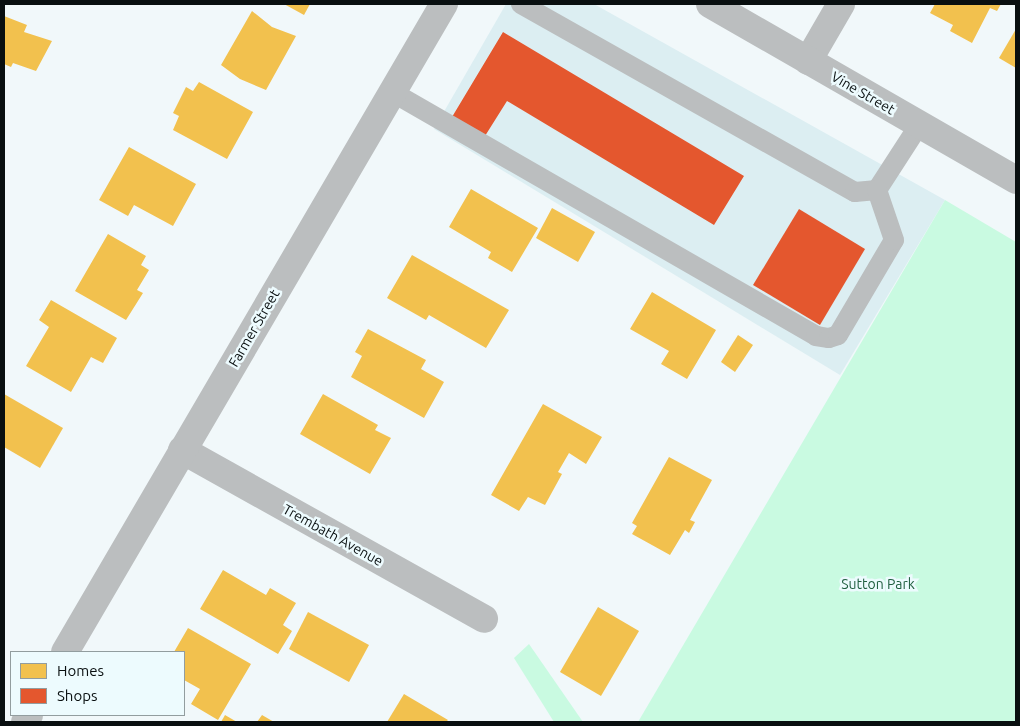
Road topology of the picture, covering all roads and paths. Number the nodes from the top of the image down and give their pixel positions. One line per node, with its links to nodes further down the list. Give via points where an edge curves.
1 (444, 4): 6 (street, Farmer Street)
2 (521, 4): 9 (lane, via 837,184 856,192)
3 (710, 4): 5 (street, Vine Street)
4 (841, 4): 5 (street)
5 (808, 61): 7 (street, Vine Street)
6 (392, 92): 9 (lane, via 816,336 829,338 838,334 894,240); 10 (street, Farmer Street)
7 (919, 125): 8 (street, Vine Street); 9 (lane)
8 (1016, 180)
9 (877, 190)
10 (182, 450): 11 (street, Trembath Avenue); 12 (street, Farmer Street)
11 (484, 619)
12 (66, 651)

